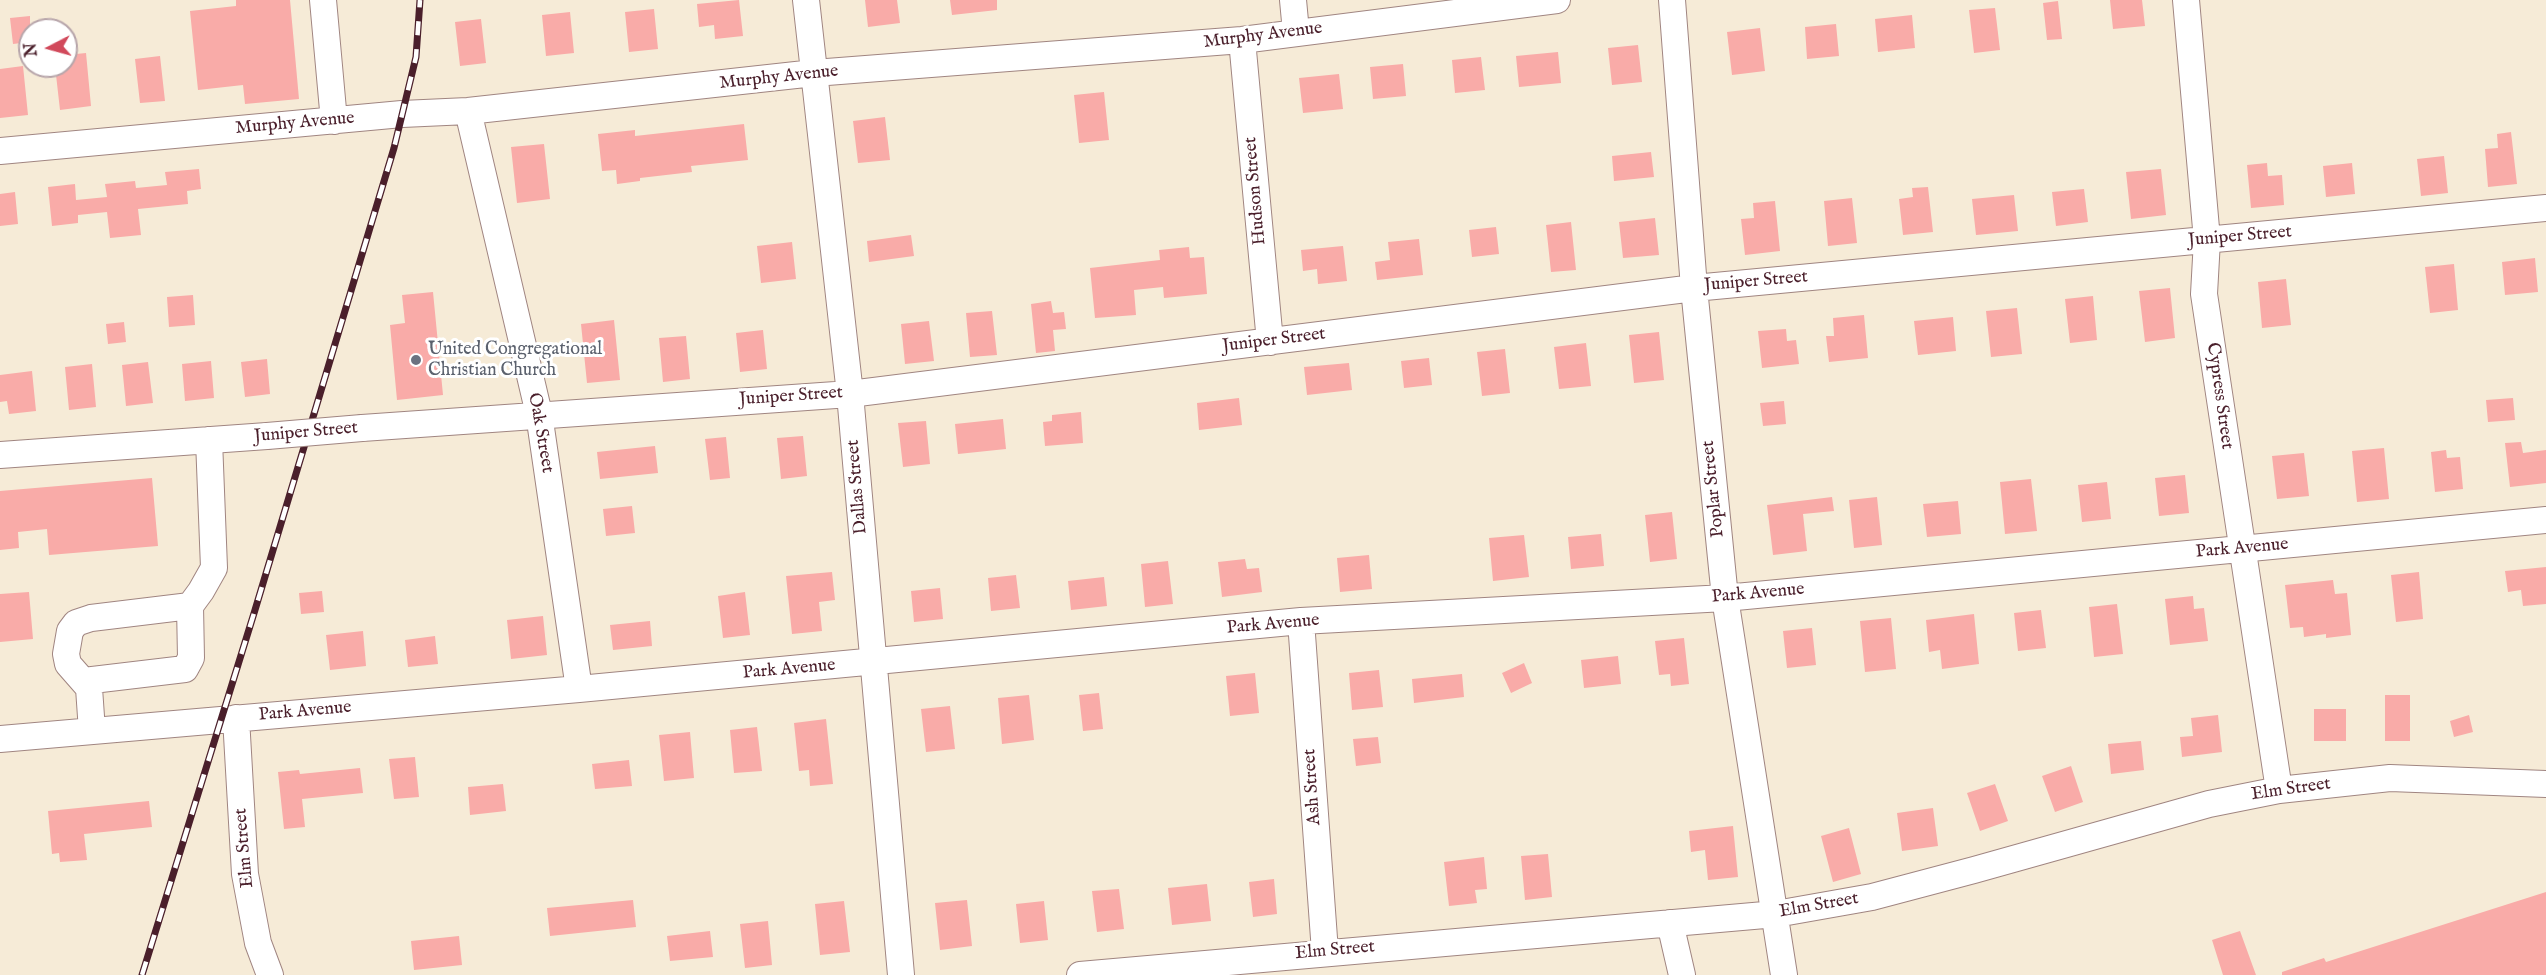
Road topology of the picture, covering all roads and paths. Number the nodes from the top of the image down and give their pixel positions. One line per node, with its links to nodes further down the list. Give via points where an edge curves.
1 (323, 0): 11 (street)
2 (806, 0): 9 (street, Dallas Street)
3 (1293, 0): 7 (street)
4 (1557, 0): 7 (street, Murphy Avenue)
5 (1672, 0): 15 (street, Poplar Street)
6 (2186, 0): 14 (street, Cypress Street)
7 (1296, 32): 8 (street, Murphy Avenue)
8 (1242, 40): 9 (street, Murphy Avenue); 16 (street, Hudson Street)
9 (814, 73): 10 (street, Murphy Avenue); 17 (street, Dallas Street)
10 (468, 111): 11 (street, Murphy Avenue); 18 (street, Oak Street)
11 (334, 121): 12 (street, Murphy Avenue)
12 (0, 152)
13 (2546, 208): 14 (street, Juniper Street)
14 (2207, 240): 15 (street, Juniper Street); 22 (street, Cypress Street, via 2204,294)
15 (1694, 288): 16 (street, Juniper Street); 23 (street, Poplar Street)
16 (1270, 342): 17 (street, Juniper Street)
17 (850, 394): 18 (street, Juniper Street); 26 (street, Dallas Street)
18 (538, 414): 19 (street, Juniper Street, bridge); 28 (street, Oak Street)
19 (209, 440): 20 (street, Juniper Street); 24 (street, via 214,568)
20 (0, 455)
21 (2546, 520): 22 (street, Park Avenue)
22 (2241, 549): 23 (street, Park Avenue); 33 (street, Cypress Street)
23 (1725, 598): 25 (street, Park Avenue); 34 (street, Poplar Street)
24 (190, 606): 27 (street, via 191,658 185,669); 27 (street, via 76,623 66,654 68,664)
25 (1301, 621): 26 (street, Park Avenue); 36 (street, Ash Street)
26 (873, 662): 28 (street, Park Avenue); 39 (street, Dallas Street)
27 (84, 681): 30 (street, via 89,688)
28 (579, 688): 29 (street, Park Avenue)
29 (236, 718): 30 (street, Park Avenue); 38 (street, Elm Street, via 245,874 258,943)
30 (92, 731): 31 (street, Park Avenue)
31 (0, 739)
32 (2546, 784): 33 (street, Elm Street, via 2390,778)
33 (2278, 790): 34 (street, Elm Street, via 2208,804 1872,897)
34 (1776, 914): 35 (street, Elm Street); 42 (street, Poplar Street)
35 (1670, 923): 36 (street, Elm Street); 41 (street)
36 (1325, 952): 37 (street, Elm Street)
37 (1198, 969): 40 (street, Elm Street)
38 (270, 975)
39 (901, 975)
40 (1080, 975)
41 (1682, 975)
42 (1784, 975)

